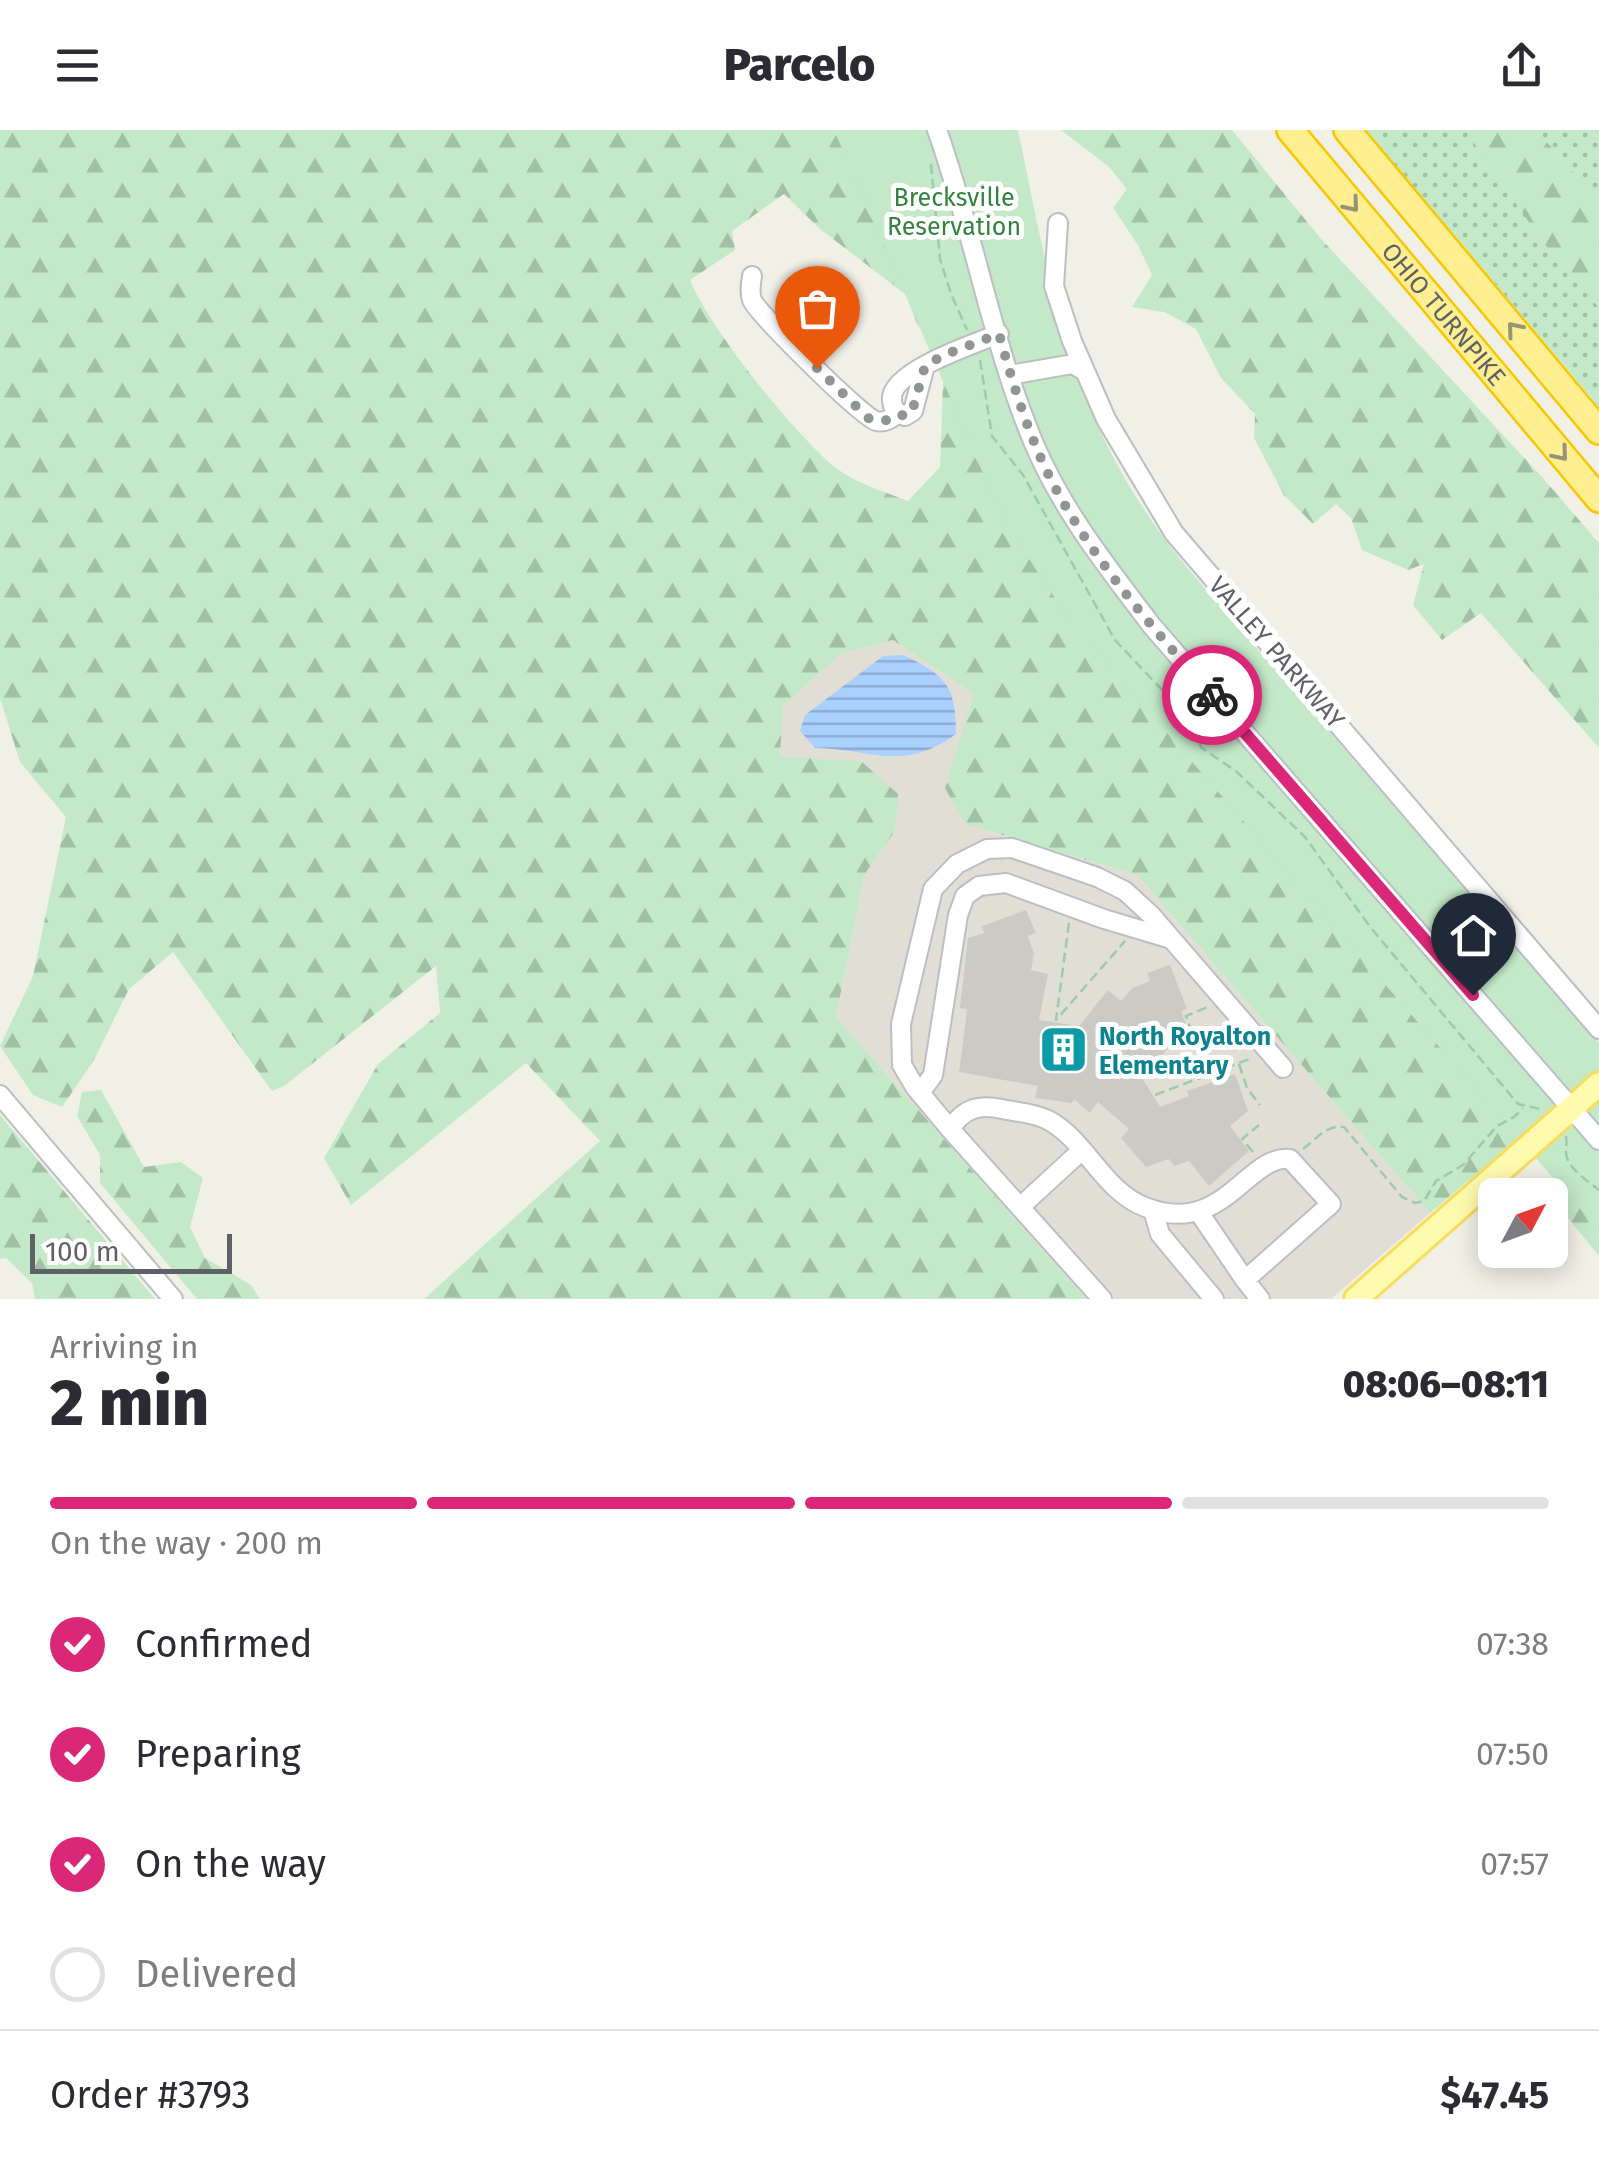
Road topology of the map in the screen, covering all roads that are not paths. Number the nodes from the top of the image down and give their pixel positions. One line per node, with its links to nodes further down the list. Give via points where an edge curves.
1 (937, 130): 6 (street)
2 (1290, 130): 10 (highway, OHIO TURNPIKE, one-way to 10)
3 (1346, 130): 9 (highway, OHIO TURNPIKE, one-way to 3)
4 (1058, 222): 7 (street, VALLEY PARKWAY, via 1054,286)
5 (752, 276): 6 (street, via 752,301 760,314 878,422 898,414 892,405 897,385 944,355)
6 (999, 334): 8 (street)
7 (1083, 370): 8 (street, via 1073,364); 14 (street, VALLEY PARKWAY, via 1174,533)
8 (1010, 375): 19 (street, via 1035,445 1089,545)
9 (1599, 431)
10 (1599, 499)
11 (950, 872): 12 (street); 13 (street, via 987,849 1012,848 1125,891); 17 (street, via 934,889 901,1024 902,1064)
12 (970, 892): 13 (street, via 1006,883); 17 (street, via 958,915 932,1075)
13 (1171, 939): 15 (street)
14 (1599, 1030)
15 (1282, 1068)
16 (1599, 1084): 19 (main road)
17 (920, 1093): 20 (street)
18 (0, 1095): 27 (street)
19 (1572, 1109): 21 (street); 31 (main road)
20 (950, 1129): 22 (street, via 966,1111 998,1108 1047,1120); 23 (street)
21 (1599, 1140)
22 (1081, 1151): 23 (street); 24 (street, via 1130,1201)
23 (1020, 1207): 28 (street)
24 (1153, 1210): 25 (street); 29 (street, via 1160,1234)
25 (1198, 1212): 26 (street); 26 (street, via 1280,1158 1290,1159 1331,1204)
26 (1245, 1280): 30 (street)
27 (170, 1298)
28 (1102, 1299)
29 (1214, 1299)
30 (1260, 1299)
31 (1356, 1299)

